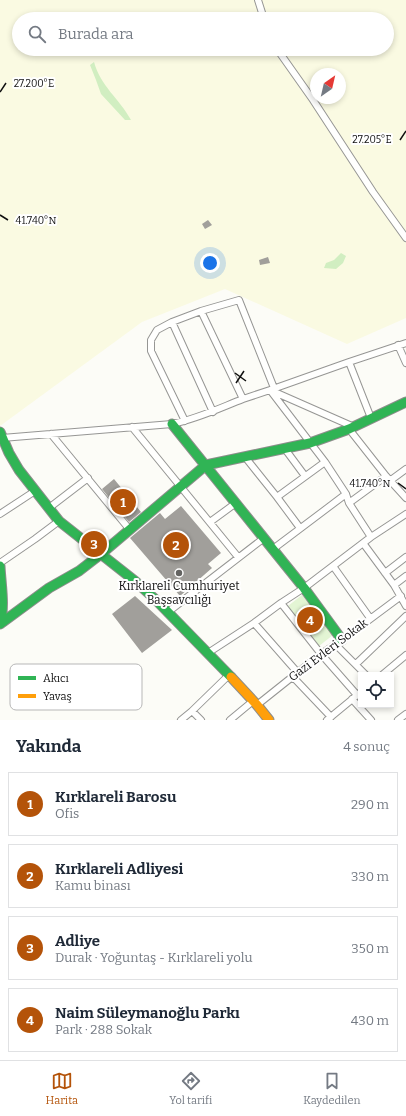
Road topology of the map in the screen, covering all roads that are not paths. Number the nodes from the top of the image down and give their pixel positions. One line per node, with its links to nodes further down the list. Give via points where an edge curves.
1 (258, 0): 2 (street)
2 (262, 12)
3 (282, 56): 4 (street)
4 (406, 238)
5 (201, 311): 6 (street); 11 (street, via 239,300); 12 (street)
6 (172, 322): 14 (street); 16 (street, via 157,330 151,340 151,351)
7 (406, 343): 8 (street)
8 (398, 346): 9 (street); 10 (street)
9 (349, 362): 11 (street); 15 (street)
10 (406, 363)
11 (272, 389): 12 (street); 19 (street); 22 (street)
12 (243, 399): 14 (street)
13 (406, 402): 15 (street)
14 (213, 412): 16 (street)
15 (371, 418): 19 (street)
16 (185, 421): 17 (street)
17 (172, 424): 18 (street); 26 (street)
18 (132, 427): 20 (street); 31 (street)
19 (351, 428): 22 (street); 30 (street)
20 (51, 434): 21 (street); 29 (street)
21 (1, 437): 32 (street, via 19,470)
22 (310, 443): 23 (street); 25 (street)
23 (285, 449): 24 (street); 28 (street)
24 (245, 457): 26 (street); 34 (street)
25 (325, 462): 28 (street); 33 (street)
26 (206, 465): 31 (street); 36 (street)
27 (406, 469): 30 (street)
28 (305, 476): 34 (street)
29 (88, 478): 38 (street); 44 (street)
30 (389, 478): 35 (street); 37 (street)
31 (181, 486): 42 (street); 44 (street)
32 (35, 491): 38 (street); 39 (street)
33 (346, 494): 37 (street); 43 (street)
34 (277, 497): 43 (street)
35 (406, 498)
36 (236, 502): 42 (street); 46 (street)
37 (349, 503): 45 (street)
38 (49, 508): 41 (street)
39 (0, 514)
40 (406, 514): 45 (street)
41 (60, 521): 49 (street); 52 (street)
42 (210, 522): 50 (street)
43 (300, 528): 48 (street)
44 (130, 530): 49 (street)
45 (371, 537): 47 (street)
46 (264, 538): 48 (street); 50 (street)
47 (364, 543): 54 (street); 55 (street)
48 (273, 549): 58 (street)
49 (101, 554): 62 (street); 66 (street)
50 (238, 557): 62 (street)
51 (406, 557): 55 (street)
52 (0, 562)
53 (0, 566): 66 (street, via 3,607)
54 (333, 566): 58 (street); 64 (street)
55 (385, 573): 57 (street)
56 (406, 576): 57 (street)
57 (394, 585): 59 (street)
58 (304, 588): 60 (street); 67 (street)
59 (400, 596): 61 (street); 64 (street, Gazi Evleri Sokak)
60 (281, 603): 65 (street); 69 (street)
61 (406, 606)
62 (168, 612): 68 (street)
63 (406, 616): 71 (street)
64 (370, 618): 67 (street, Gazi Evleri Sokak)
65 (254, 623): 68 (street); 75 (street)
66 (0, 624)
67 (338, 642): 69 (street, Gazi Evleri Sokak); 71 (street)
68 (208, 653): 74 (street)
69 (321, 654): 75 (street, Gazi Evleri Sokak); 76 (street)
70 (406, 655): 73 (street)
71 (356, 664): 72 (street)
72 (363, 672)
73 (386, 672)
74 (229, 675): 79 (street); 80 (street)
75 (296, 675): 79 (street, Gazi Evleri Sokak); 82 (street)
76 (358, 693)
77 (358, 695): 78 (street)
78 (352, 700): 82 (street); 87 (street)
79 (255, 703): 85 (street, Gazi Evleri Sokak); 86 (street)
80 (192, 711): 83 (street); 84 (street)
81 (406, 714): 88 (street)
82 (329, 718)
83 (181, 720)
84 (201, 720)
85 (230, 720)
86 (269, 720)
87 (371, 720)
88 (398, 720)

